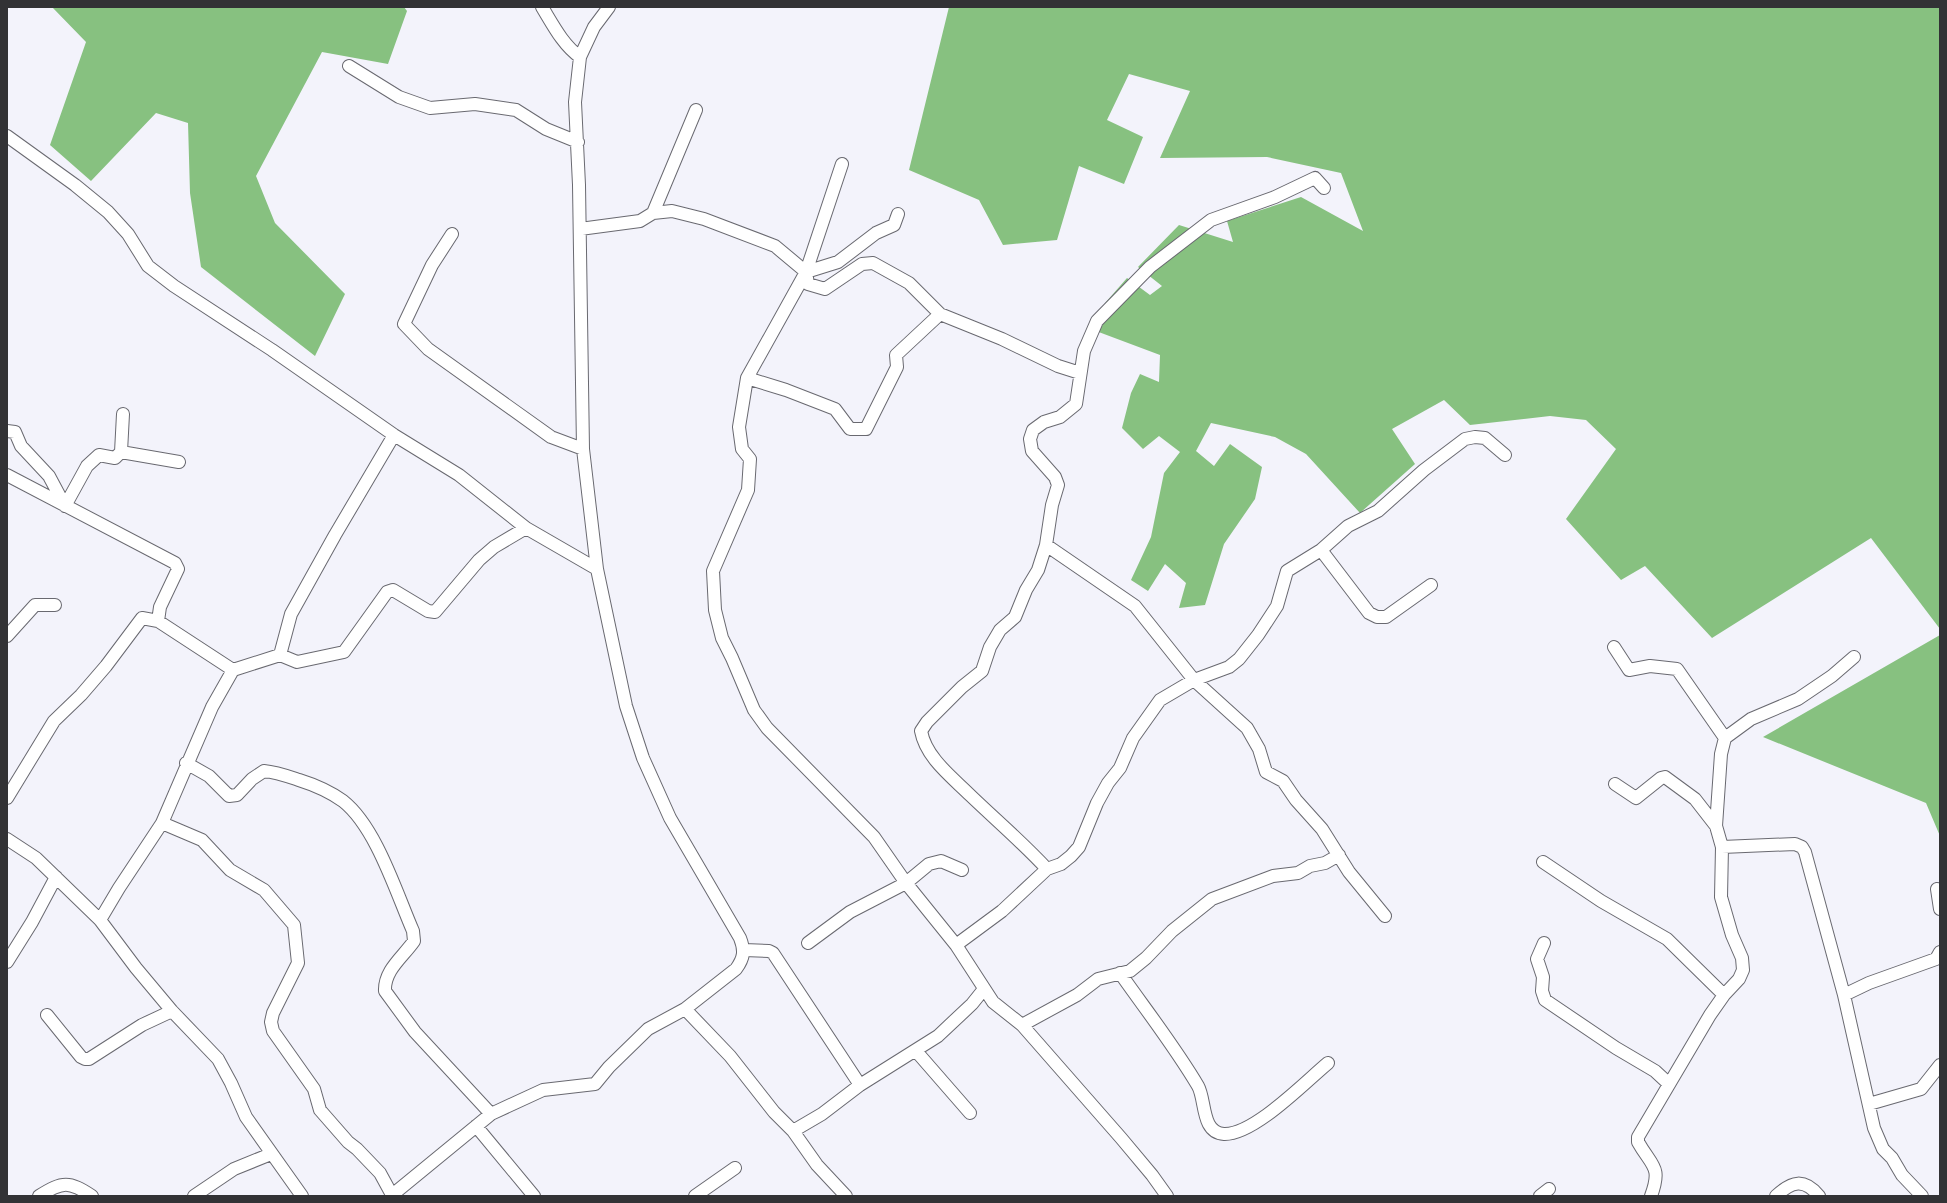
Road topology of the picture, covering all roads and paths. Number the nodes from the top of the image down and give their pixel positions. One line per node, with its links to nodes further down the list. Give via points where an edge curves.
1 (542, 7): 3 (street, via 558,33)
2 (609, 7): 3 (street, via 594,27)
3 (580, 57): 7 (street, via 575,102)
4 (349, 66): 7 (street, via 399,97 430,108 475,104 516,110 546,129)
5 (696, 110): 10 (street)
6 (7, 136): 20 (street, via 75,184 108,212 128,234 153,270)
7 (578, 142): 12 (street)
8 (842, 164): 14 (street)
9 (1324, 188): 16 (street, via 1315,178 1275,197 1211,220 1150,267 1096,321 1084,351)
10 (653, 213): 12 (street, via 640,221); 14 (street, via 672,211 775,246)
11 (898, 214): 14 (street, via 894,225 876,233 838,262)
12 (580, 229): 21 (street)
13 (452, 234): 21 (street, via 432,265 404,324 428,349 551,437)
14 (806, 272): 15 (street, via 808,284 825,289 862,264 873,262 909,283); 17 (street)
15 (940, 314): 16 (street, via 1002,339 1058,366); 17 (street, via 896,355 897,367 866,429 850,429 836,409)
16 (1080, 373): 28 (street, via 1076,404 1060,417 1044,422 1033,430 1030,439 1032,451 1056,477 1058,485)
17 (747, 378): 53 (street, via 739,427 742,449 750,459 748,490 713,571 715,610 722,638 754,710 780,742 874,837)
18 (123, 414): 22 (street)
19 (7, 431): 26 (street, via 15,432 21,446 49,476)
20 (394, 436): 27 (street, via 458,475); 36 (street, via 291,614)
21 (583, 449): 30 (street)
22 (121, 452): 24 (street); 26 (street, via 115,458 99,455 87,466)
23 (1505, 456): 29 (street, via 1485,438 1465,439 1424,470 1378,511 1348,526)
24 (179, 462)
25 (7, 475): 26 (street)
26 (65, 506): 33 (street, via 175,563 178,569 160,607)
27 (526, 528): 30 (street); 36 (street, via 494,547 479,560 435,612 428,611 393,590 387,592 344,652 297,662)
28 (1046, 544): 39 (street, via 1135,606); 50 (street, via 1038,570 1015,617 1000,630 990,647 982,671 962,687 921,731 928,750 946,772)
29 (1321, 550): 31 (street, via 1369,612 1377,618 1386,616); 39 (street, via 1287,571 1277,606 1239,659 1229,667)
30 (597, 569): 61 (street, via 626,706 643,758 670,818 740,938)
31 (1431, 585)
32 (55, 605): 34 (street, via 35,605)
33 (158, 621): 38 (street); 43 (street, via 142,618 138,622 82,695 54,721)
34 (7, 636)
35 (1614, 647): 40 (street, via 1629,670 1650,666 1677,668)
36 (280, 656): 38 (street)
37 (1854, 657): 40 (street, via 1798,699 1751,719)
38 (233, 670): 41 (street, via 212,707)
39 (1194, 680): 48 (street, via 1248,728 1259,749 1266,772 1283,781 1322,829); 50 (street, via 1160,700 1133,738 1120,768 1108,782 1079,847 1061,864)
40 (1725, 738): 45 (street)
41 (186, 763): 44 (street); 79 (street, via 209,776 228,796 237,795 264,771 276,772 312,784 344,802 364,824 381,854 413,931 414,941 399,957 385,983 385,991 415,1032)
42 (1615, 784): 45 (street, via 1636,798 1665,777 1695,800)
43 (7, 798)
44 (162, 823): 57 (street); 88 (street, via 202,840 230,870 264,890 294,925 298,963 273,1013 270,1022 272,1031 314,1089 320,1110 380,1173)
45 (1716, 826): 47 (street)
46 (7, 839): 52 (street, via 36,858)
47 (1722, 847): 66 (street, via 1721,897 1742,958 1743,970 1739,979); 67 (street, via 1795,844 1802,847)
48 (1339, 855): 56 (street); 64 (street, via 1298,873 1273,876 1212,899 1172,931 1130,971)
49 (1543, 862): 66 (street, via 1667,939)
50 (1046, 869): 60 (street, via 1002,911)
51 (962, 870): 53 (street, via 936,862 929,864)
52 (56, 877): 57 (street); 63 (street, via 29,928)
53 (906, 883): 58 (street, via 850,912); 60 (street)
54 (1937, 889): 55 (street)
55 (1940, 909)
56 (1385, 916)
57 (100, 920): 69 (street)
58 (808, 943)
59 (1544, 943): 75 (street, via 1538,959 1543,976 1542,991 1545,1000 1655,1071)
60 (956, 944): 65 (street)
61 (744, 950): 68 (street, via 742,960 736,969); 76 (street, via 773,953)
62 (1940, 952): 67 (street, via 1936,958)
63 (7, 962)
64 (1120, 973): 71 (street, via 1098,979 1077,995); 73 (street, via 1190,1073 1200,1090 1206,1118 1214,1130 1224,1134 1245,1129 1274,1110)
65 (984, 989): 71 (street, via 992,1002); 72 (street, via 938,1036)
66 (1724, 995): 75 (street)
67 (1844, 995): 77 (street)
68 (686, 1009): 79 (street, via 648,1029 595,1084 543,1090); 81 (street, via 730,1056)
69 (172, 1011): 70 (street, via 142,1025 85,1060); 82 (street, via 218,1059 232,1083 246,1117)
70 (47, 1015)
71 (1022, 1025): 92 (street, via 1121,1138)
72 (916, 1051): 76 (street); 78 (street)
73 (1328, 1063)
74 (1940, 1065): 77 (street, via 1921,1089)
75 (1670, 1084): 93 (street, via 1638,1137 1638,1142 1656,1173 1657,1181)
76 (860, 1085): 81 (street)
77 (1869, 1104): 96 (street, via 1882,1149)
78 (970, 1113)
79 (491, 1114): 80 (street)
80 (476, 1126): 88 (street); 89 (street)
81 (793, 1132): 91 (street, via 817,1165)
82 (271, 1154): 86 (street, via 234,1169); 87 (street)
83 (735, 1168): 90 (street)
84 (39, 1196): 85 (street, via 65,1184 75,1185)
85 (92, 1196)
86 (194, 1196)
87 (302, 1196)
88 (392, 1196)
89 (534, 1196)
90 (695, 1196)
91 (846, 1196)
92 (1167, 1196)
93 (1651, 1196)
94 (1776, 1196): 95 (street, via 1794,1183 1806,1184)
95 (1819, 1196)
96 (1922, 1196)

